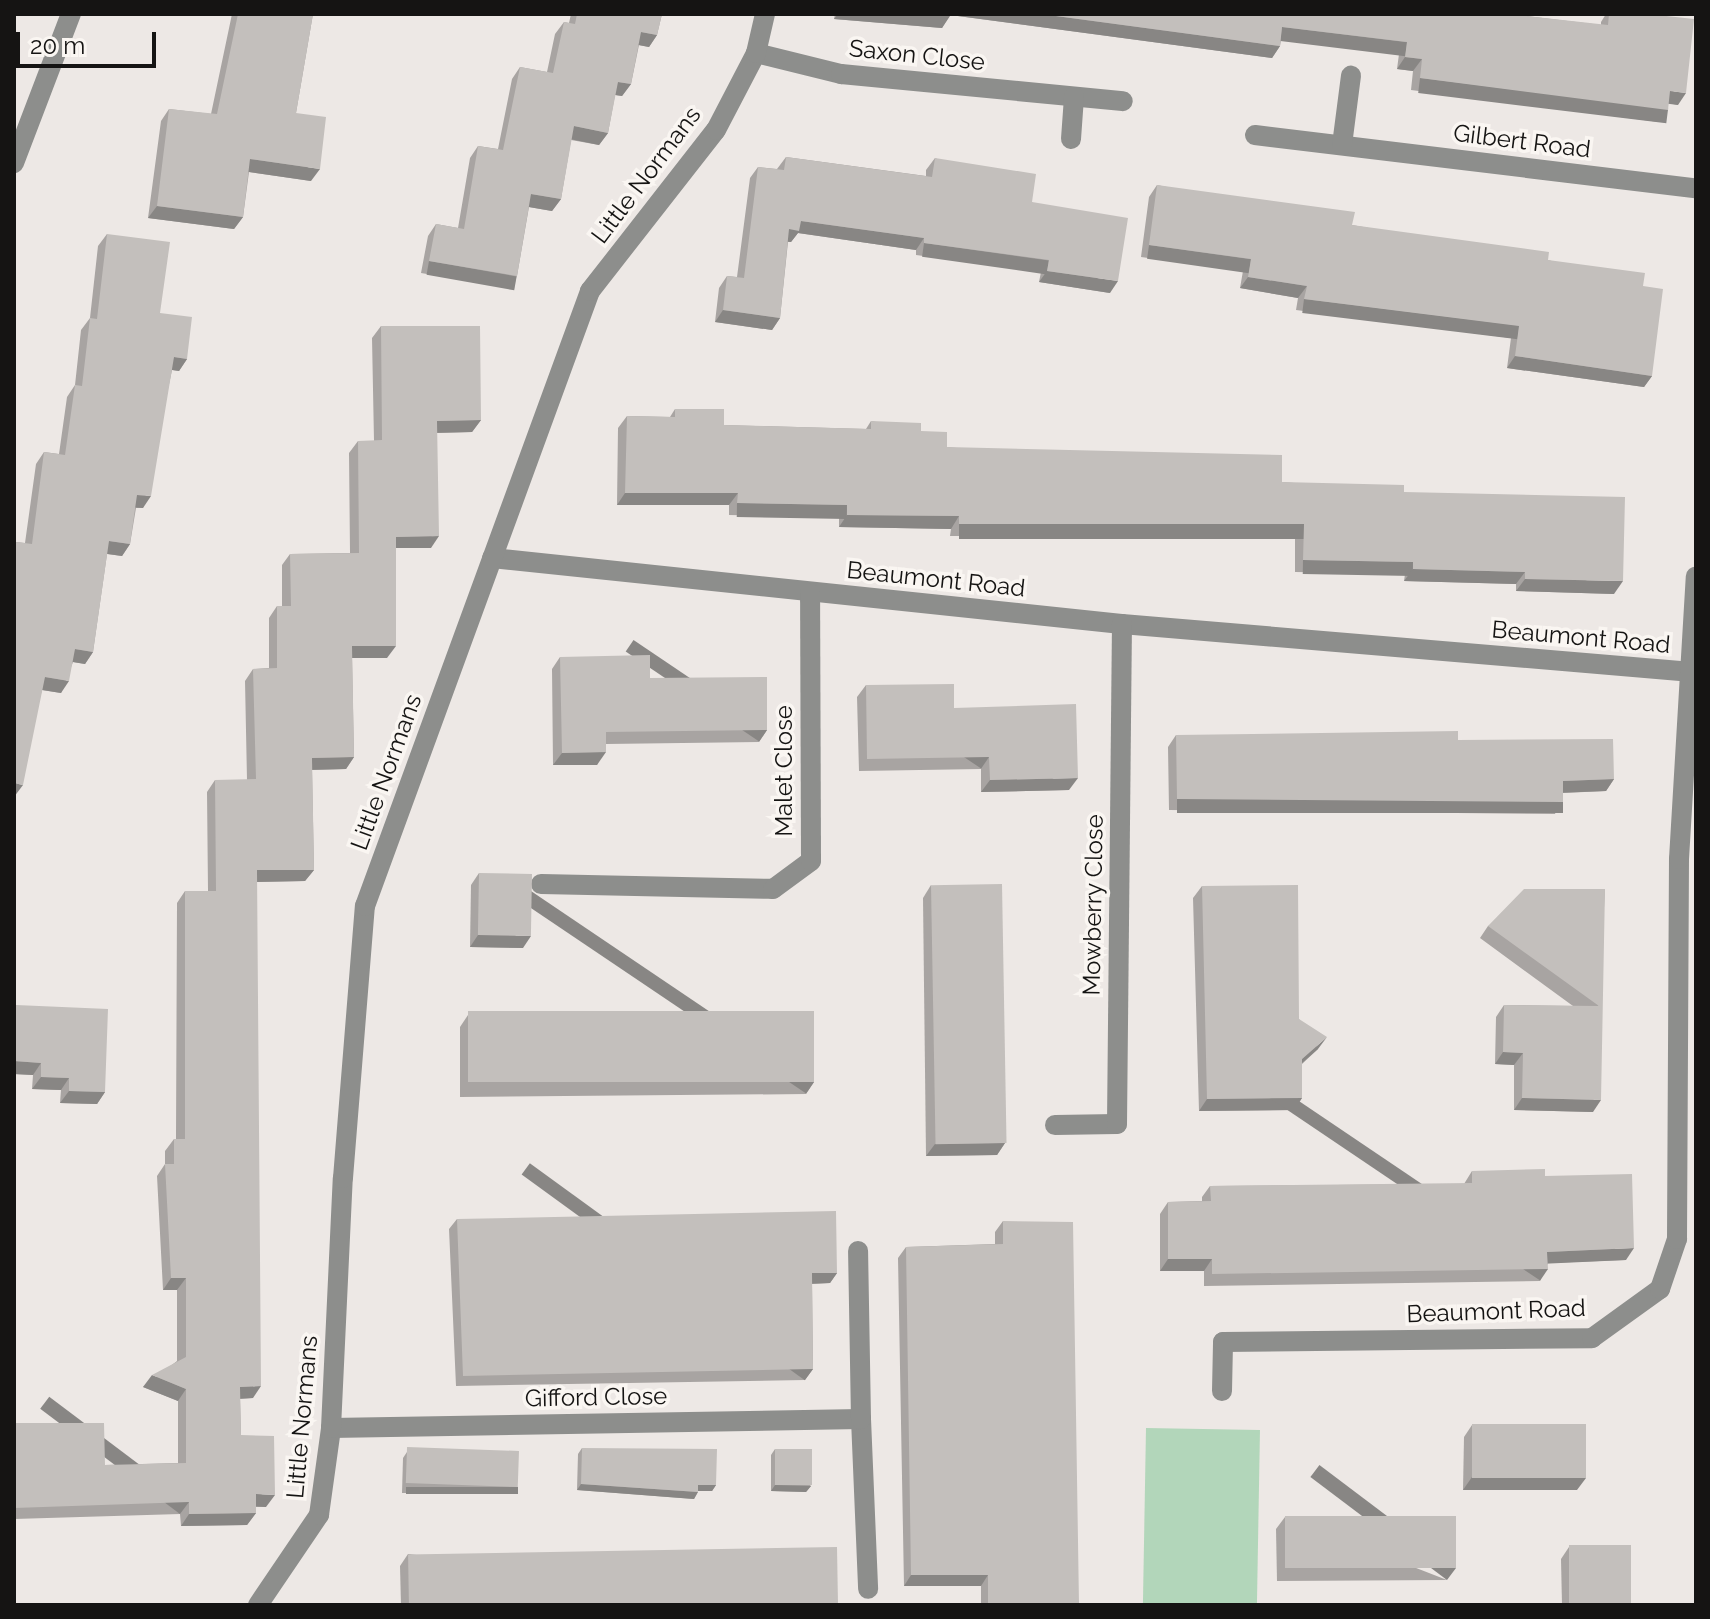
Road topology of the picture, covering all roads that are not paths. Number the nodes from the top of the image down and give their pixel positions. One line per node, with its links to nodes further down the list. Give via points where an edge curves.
1 (71, 14): 10 (street)
2 (765, 14): 3 (street, Little Normans)
3 (756, 53): 5 (street, Saxon Close, via 841,74); 12 (street, Little Normans, via 716,130 590,291)
4 (1351, 76): 9 (street)
5 (1074, 97): 6 (street, Saxon Close); 8 (street)
6 (1123, 101)
7 (1255, 135): 9 (street, Gilbert Road)
8 (1071, 139)
9 (1342, 145): 11 (street, Gilbert Road)
10 (14, 163)
11 (1696, 188)
12 (492, 558): 14 (street, Beaumont Road); 23 (street, Little Normans, via 365,906)
13 (1696, 577): 16 (street)
14 (810, 593): 15 (street, Beaumont Road); 18 (street, Malet Close, via 811,861 773,889)
15 (1122, 624): 16 (street, Beaumont Road); 19 (street, Mowberry Close, via 1117,1124)
16 (1692, 672): 17 (street, Beaumont Road)
17 (1688, 859): 21 (street, Beaumont Road, via 1677,1239 1660,1289 1592,1338 1223,1342)
18 (541, 884)
19 (1055, 1125)
20 (858, 1251): 22 (street)
21 (1222, 1391)
22 (861, 1419): 23 (street, Gifford Close); 24 (street)
23 (331, 1428): 25 (street, Little Normans, via 319,1515)
24 (868, 1589)
25 (258, 1605)

